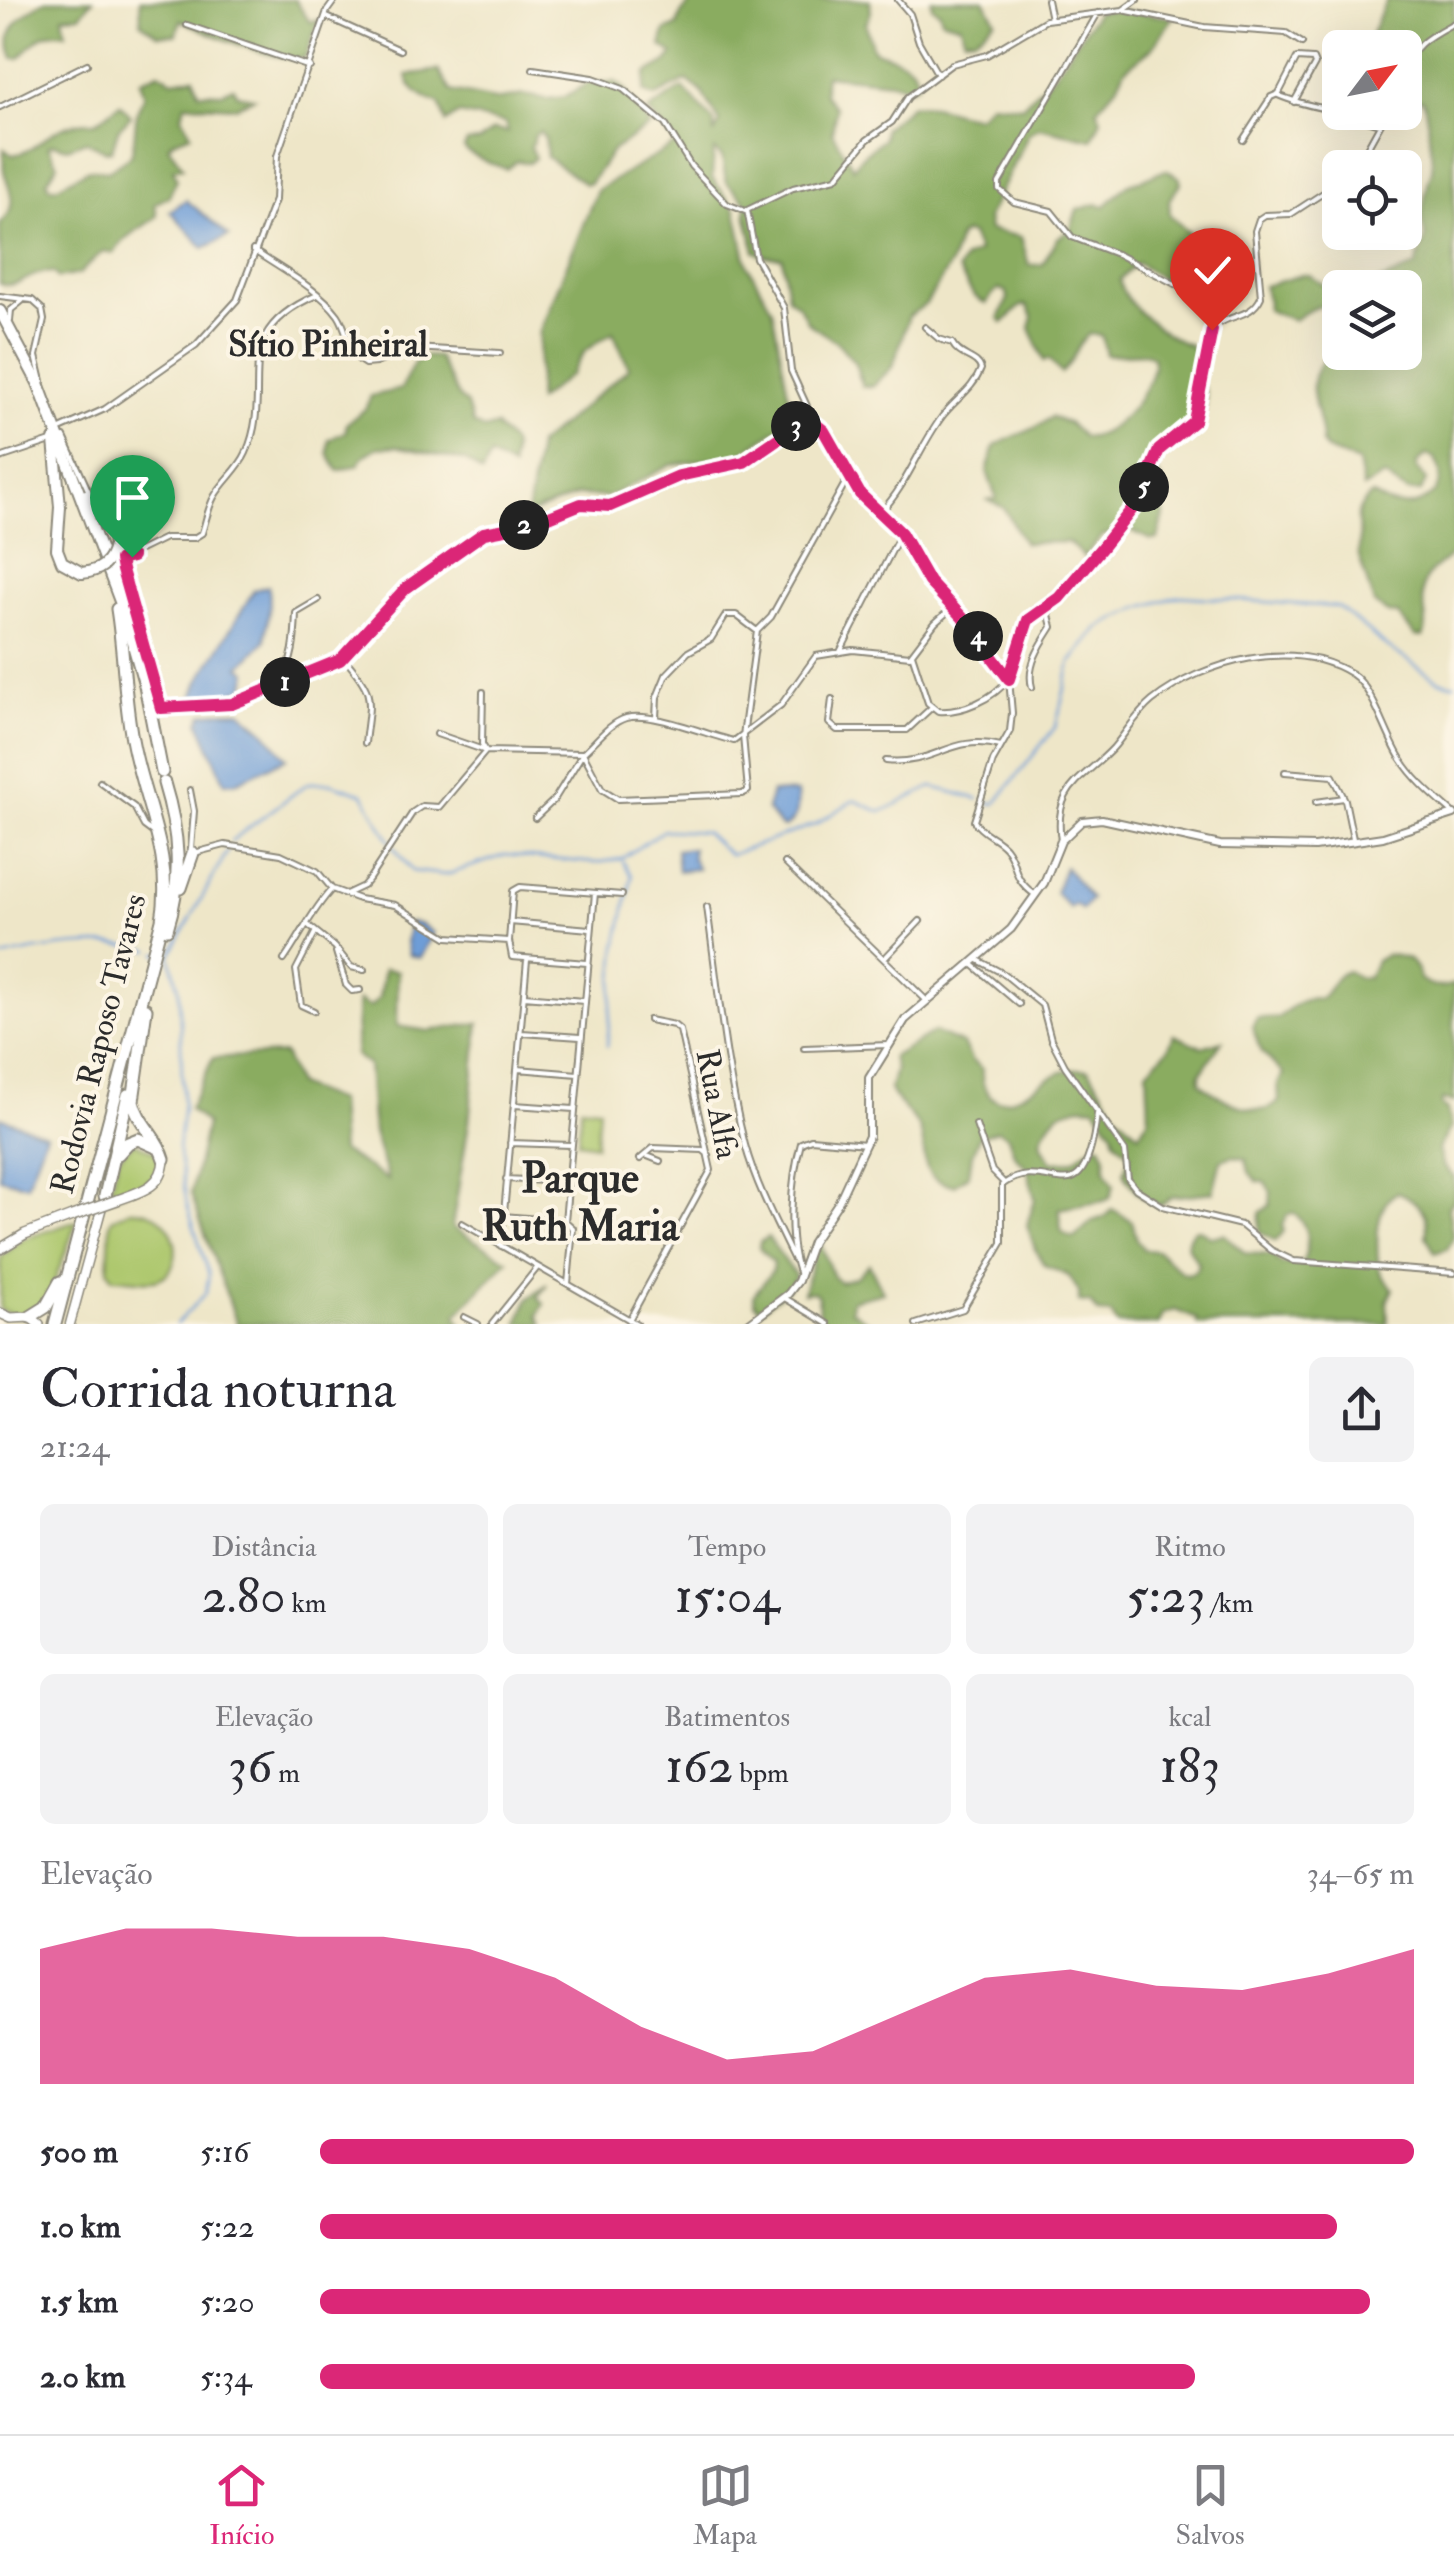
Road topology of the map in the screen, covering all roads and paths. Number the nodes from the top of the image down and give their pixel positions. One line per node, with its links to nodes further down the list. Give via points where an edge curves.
1 (335, 0): 7 (street)
2 (898, 0): 17 (street)
3 (1047, 0): 8 (street)
4 (1137, 0): 5 (street)
5 (1123, 10): 6 (street); 11 (street, via 1204,27 1286,33)
6 (1098, 13): 8 (street); 33 (street, via 999,189 1014,202 1051,212 1072,237 1198,296)
7 (326, 16): 13 (street); 15 (street)
8 (1051, 19): 17 (street)
9 (1454, 23): 12 (street)
10 (187, 25): 15 (street)
11 (1302, 43)
12 (1422, 43)
13 (400, 50)
14 (88, 64): 20 (street)
15 (310, 67): 25 (street, via 277,156 275,200)
16 (533, 68): 24 (street, via 623,89 665,124 726,204)
17 (938, 75): 24 (street, via 908,97 836,178 780,192)
18 (1278, 94): 19 (street); 19 (street, via 1298,58 1314,59); 22 (street)
19 (1294, 102): 21 (street)
20 (0, 107)
21 (1322, 108)
22 (1243, 140)
23 (1322, 194): 33 (street, via 1297,211 1259,219 1257,305)
24 (747, 212): 35 (street, via 756,258 784,308 791,371)
25 (253, 250): 26 (street); 36 (street, via 237,300 206,336 104,409)
26 (317, 295): 34 (street, via 336,313 354,355 365,364 414,348); 43 (street, via 285,311 260,344 246,453 212,500 202,533 166,538)
27 (0, 296): 28 (street)
28 (26, 300): 32 (street, via 11,310); 36 (street, via 38,303 44,315 36,356)
29 (0, 312): 32 (highway, Rodovia Raposo Tavares)
30 (0, 322): 37 (highway, Rodovia Raposo Tavares)
31 (926, 327): 41 (street, via 981,369)
32 (10, 329): 40 (highway, Rodovia Raposo Tavares)
33 (1212, 330): 46 (street, via 1194,421 1159,450 1125,519)
34 (500, 353)
35 (808, 418): 39 (street, via 824,431); 51 (street, via 744,462 679,476 610,506 581,504 532,524 484,533 406,588)
36 (60, 429): 43 (street, via 83,483 119,535)
37 (54, 440): 38 (street); 40 (highway, bridge, via 57,549 62,562 93,572 106,564 114,546); 45 (highway, Rodovia Raposo Tavares)
38 (0, 458)
39 (848, 476): 41 (street); 48 (street)
40 (76, 480): 45 (highway, Rodovia Raposo Tavares)
41 (881, 512): 42 (street)
42 (901, 533): 47 (street); 49 (street)
43 (120, 560): 53 (street, via 161,708 226,706)
44 (318, 600): 53 (street, via 296,613 296,639)
45 (119, 607): 73 (highway, Rodovia Raposo Tavares, via 131,736); 84 (highway, Rodovia Raposo Tavares, via 146,685 178,852)
46 (1047, 607): 52 (street, via 1028,620); 54 (street, via 1052,626 1039,645)
47 (953, 608): 50 (street); 52 (street)
48 (757, 631): 58 (street, via 736,615 724,617 711,639 666,675); 60 (street)
49 (840, 652): 50 (street); 60 (street, via 812,659 781,706)
50 (912, 654): 57 (street)
51 (344, 658): 53 (street); 61 (street, via 368,688)
52 (1009, 679): 57 (street, via 961,710); 62 (street, via 1012,722)
53 (280, 684)
54 (1032, 687)
55 (483, 692): 63 (street)
56 (832, 699): 57 (street, via 830,723 837,730 907,730)
57 (931, 708)
58 (656, 718): 60 (street, via 734,741); 64 (street, via 621,720)
59 (436, 734): 63 (street)
60 (744, 736): 64 (street, via 750,788 742,794 618,799 606,794)
61 (365, 744)
62 (1001, 746): 65 (street, via 974,740 919,760); 82 (street, via 976,825 1005,847 1018,879)
63 (486, 751): 64 (street); 79 (street, via 439,808 413,812 363,886)
64 (583, 754): 72 (street)
65 (886, 761)
66 (1285, 772): 69 (street, via 1331,774)
67 (100, 782): 73 (street, via 134,807 147,830)
68 (190, 790): 76 (street)
69 (1344, 798): 70 (street); 75 (street)
70 (1316, 802)
71 (1454, 814): 74 (street, via 1400,759 1358,678 1320,661 1271,656 1182,681 1143,709 1116,745 1068,788); 75 (street)
72 (535, 818)
73 (156, 831): 90 (highway, Rodovia Raposo Tavares, via 166,889)
74 (1061, 841): 75 (street, via 1094,818 1236,846); 82 (street)
75 (1354, 844)
76 (193, 854): 78 (street, via 225,845 281,854 317,871); 84 (highway)
77 (785, 863): 93 (street)
78 (332, 889): 79 (street); 87 (street)
79 (346, 894): 91 (street, via 395,905 447,936)
80 (596, 894): 81 (street); 86 (street, via 518,887); 88 (street)
81 (622, 895)
82 (1036, 895): 97 (street)
83 (707, 907): 135 (street, via 746,1146)
84 (173, 911): 90 (highway, Rodovia Raposo Tavares)
85 (920, 921): 93 (street)
86 (510, 922): 88 (street); 91 (street)
87 (308, 925): 89 (street); 94 (street)
88 (591, 929): 98 (street)
89 (315, 933): 92 (street); 106 (street, via 296,970 301,1005)
90 (160, 941): 96 (highway, Rodovia Raposo Tavares)
91 (509, 941): 95 (street, via 510,956)
92 (335, 947): 99 (street, via 352,967); 100 (street, via 346,984)
93 (884, 959): 102 (street)
94 (284, 960)
95 (527, 960): 98 (street); 101 (street)
96 (154, 962): 105 (highway, Rodovia Raposo Tavares); 132 (highway, Rodovia Raposo Tavares)
97 (976, 962): 102 (street); 104 (street); 117 (street, via 1004,974 1042,1005 1051,1039)
98 (587, 964): 103 (street)
99 (364, 970)
100 (360, 990)
101 (524, 996): 103 (street); 108 (street)
102 (926, 1000): 110 (street)
103 (584, 1001): 109 (street)
104 (1018, 1004)
105 (146, 1008): 112 (highway); 145 (highway, Rodovia Raposo Tavares)
106 (314, 1011)
107 (649, 1020): 122 (street, Rua Alfa, via 680,1030)
108 (522, 1033): 109 (street); 113 (street)
109 (580, 1037): 114 (street)
110 (892, 1045): 111 (street); 120 (street, via 869,1078)
111 (804, 1048)
112 (136, 1067): 123 (highway, via 134,1108); 128 (highway)
113 (518, 1069): 114 (street); 115 (street)
114 (578, 1074): 116 (street)
115 (514, 1105): 116 (street); 119 (street)
116 (574, 1110): 121 (street)
117 (1097, 1112): 127 (street, via 1088,1162 1076,1176 1022,1176); 137 (street, via 1125,1151 1130,1184 1163,1206 1241,1225 1294,1260)
118 (976, 1125): 127 (street, via 992,1171)
119 (510, 1143): 121 (street); 125 (street)
120 (866, 1144): 135 (street, via 800,1143 792,1180); 138 (street)
121 (571, 1146): 126 (street)
122 (709, 1155): 124 (street, via 659,1148 643,1157); 143 (street, Rua Alfa, via 711,1170)
123 (164, 1159): 128 (main road, via 158,1181); 128 (highway, via 148,1141 128,1142 120,1149)
124 (660, 1161)
125 (506, 1179): 126 (street); 129 (street)
126 (568, 1182): 130 (street)
127 (1004, 1183): 152 (street, via 1002,1243 967,1304)
128 (111, 1198): 134 (main road, bridge); 146 (main road)
129 (503, 1216): 130 (street); 133 (street)
130 (565, 1221): 139 (street, via 573,1228)
131 (462, 1223): 133 (street)
132 (80, 1232): 144 (highway); 145 (highway, Rodovia Raposo Tavares)
133 (501, 1246): 136 (street)
134 (0, 1252)
135 (794, 1260): 138 (street)
136 (537, 1268): 139 (street); 148 (street)
137 (1454, 1273)
138 (800, 1276): 140 (street)
139 (568, 1284): 143 (street)
140 (783, 1297): 150 (street); 151 (street)
141 (0, 1313): 144 (main road)
142 (464, 1317): 147 (street)
143 (629, 1320): 149 (street)
144 (35, 1321)
145 (58, 1324)
146 (70, 1324)
147 (478, 1324)
148 (492, 1324)
149 (636, 1324)
150 (748, 1324)
151 (828, 1324)
152 (916, 1324)

